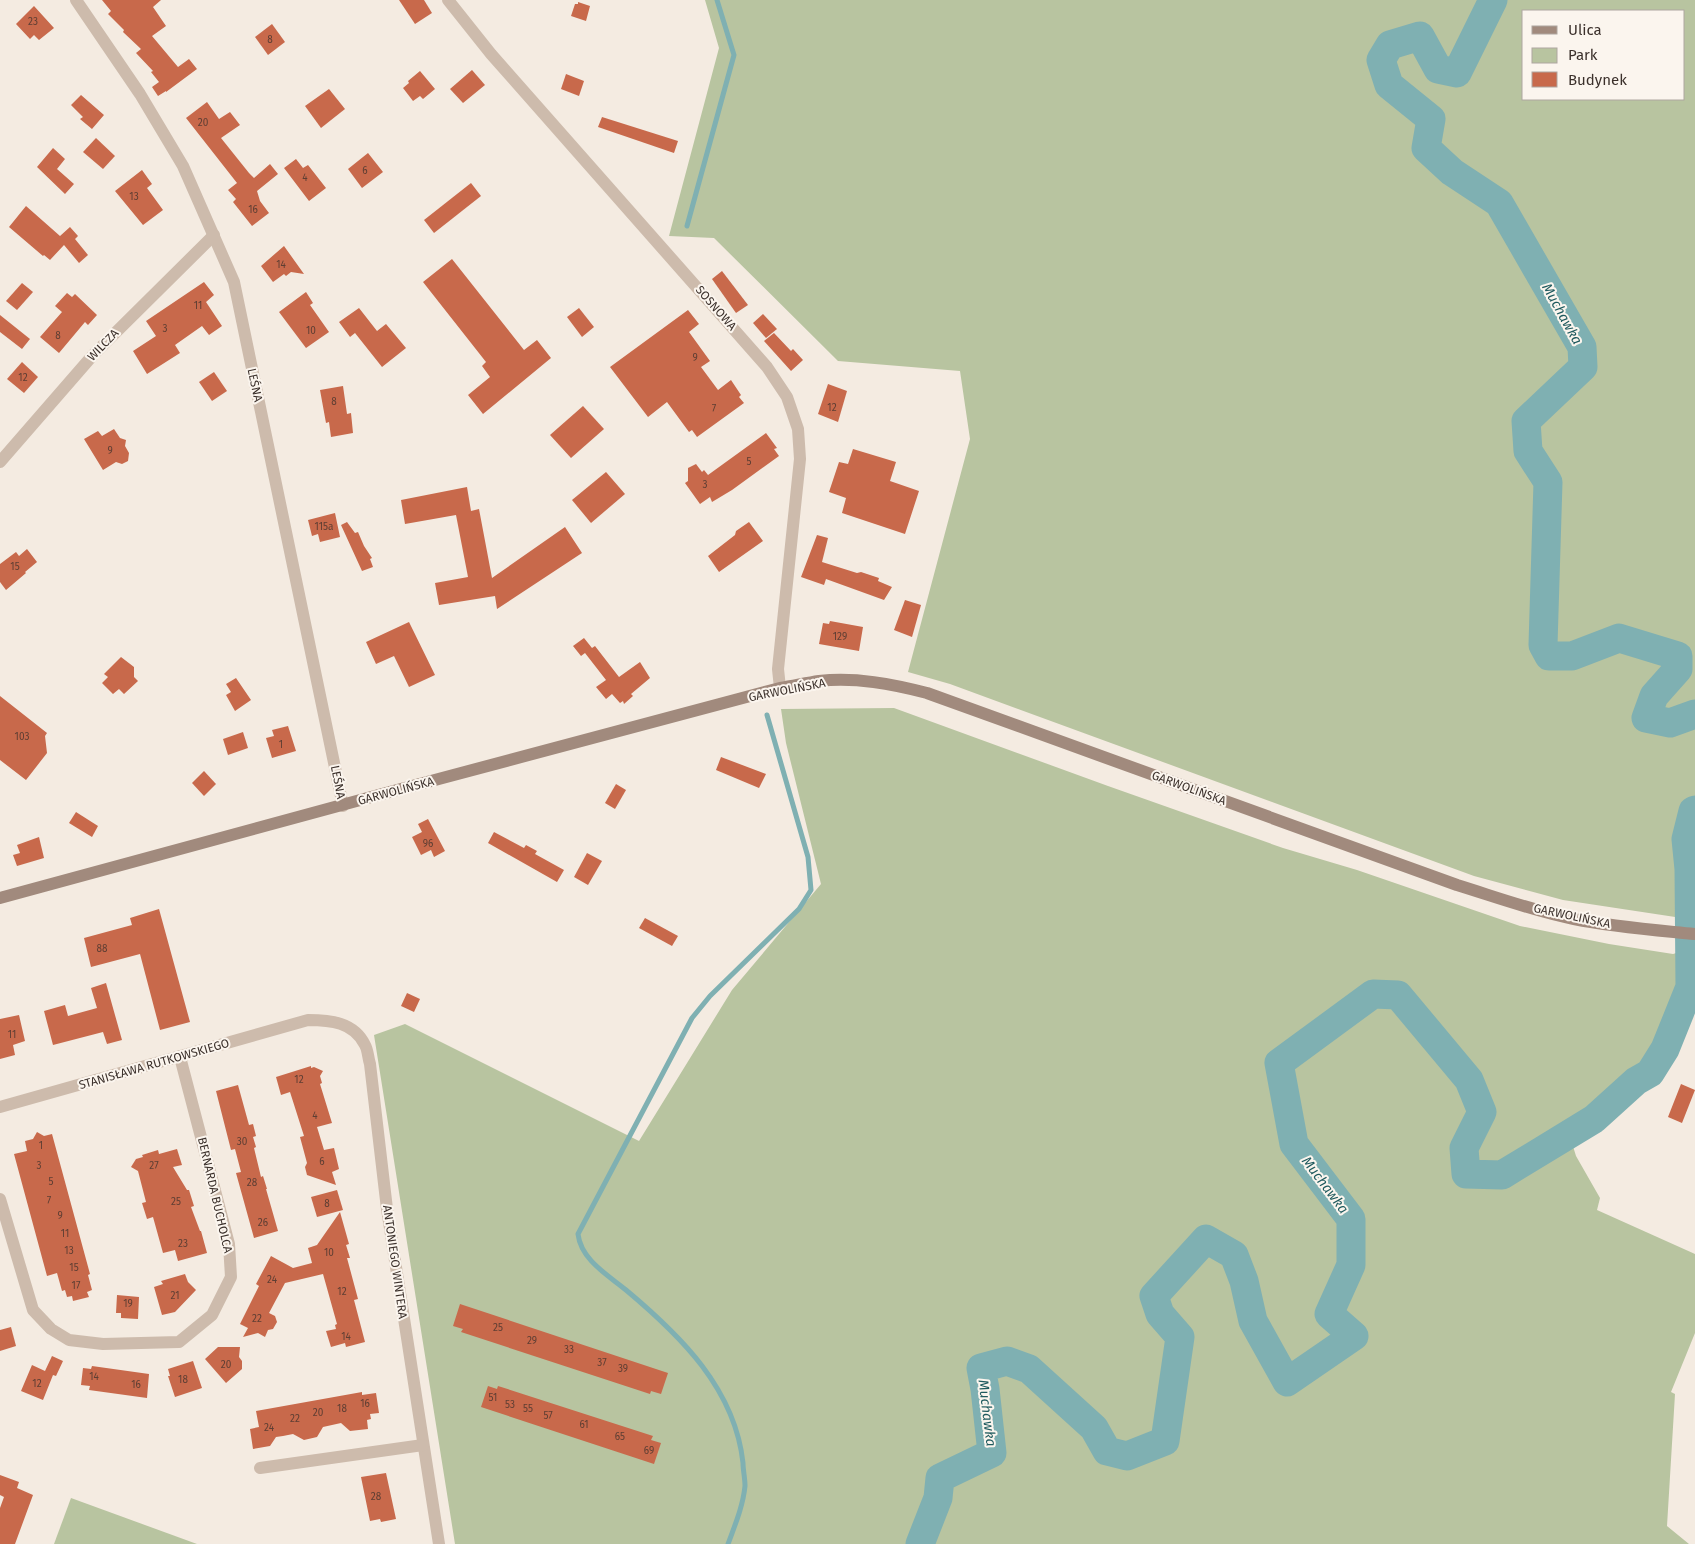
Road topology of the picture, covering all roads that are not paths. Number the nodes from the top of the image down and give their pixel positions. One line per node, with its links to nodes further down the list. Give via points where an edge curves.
1 (76, 0): 3 (street, LEŚNA, via 140,94 183,166)
2 (448, 0): 5 (street, SOSNOWA, via 491,54 767,367 787,397 798,429 800,459 778,669)
3 (214, 235): 4 (street, WILCZA, via 93,354); 6 (street, LEŚNA, via 234,282)
4 (0, 462)
5 (780, 688): 6 (main road, GARWOLIŃSKA); 8 (main road, GARWOLIŃSKA, via 819,681 859,681 927,693 1501,899 1574,918)
6 (343, 806): 7 (main road, GARWOLIŃSKA)
7 (0, 898)
8 (1695, 934)
9 (308, 1020): 10 (street, STANISŁAWA RUTKOWSKIEGO); 13 (street, ANTONIEGO WINTERA, via 328,1020 348,1026 365,1045)
10 (180, 1057): 11 (street, STANISŁAWA RUTKOWSKIEGO); 12 (street, BERNARDA BUCHOLCA, via 229,1244 231,1278 212,1315 179,1342 102,1344 70,1340 51,1329 33,1310)
11 (0, 1107)
12 (0, 1198)
13 (423, 1445): 14 (street); 15 (street, ANTONIEGO WINTERA)
14 (260, 1468)
15 (439, 1544)

